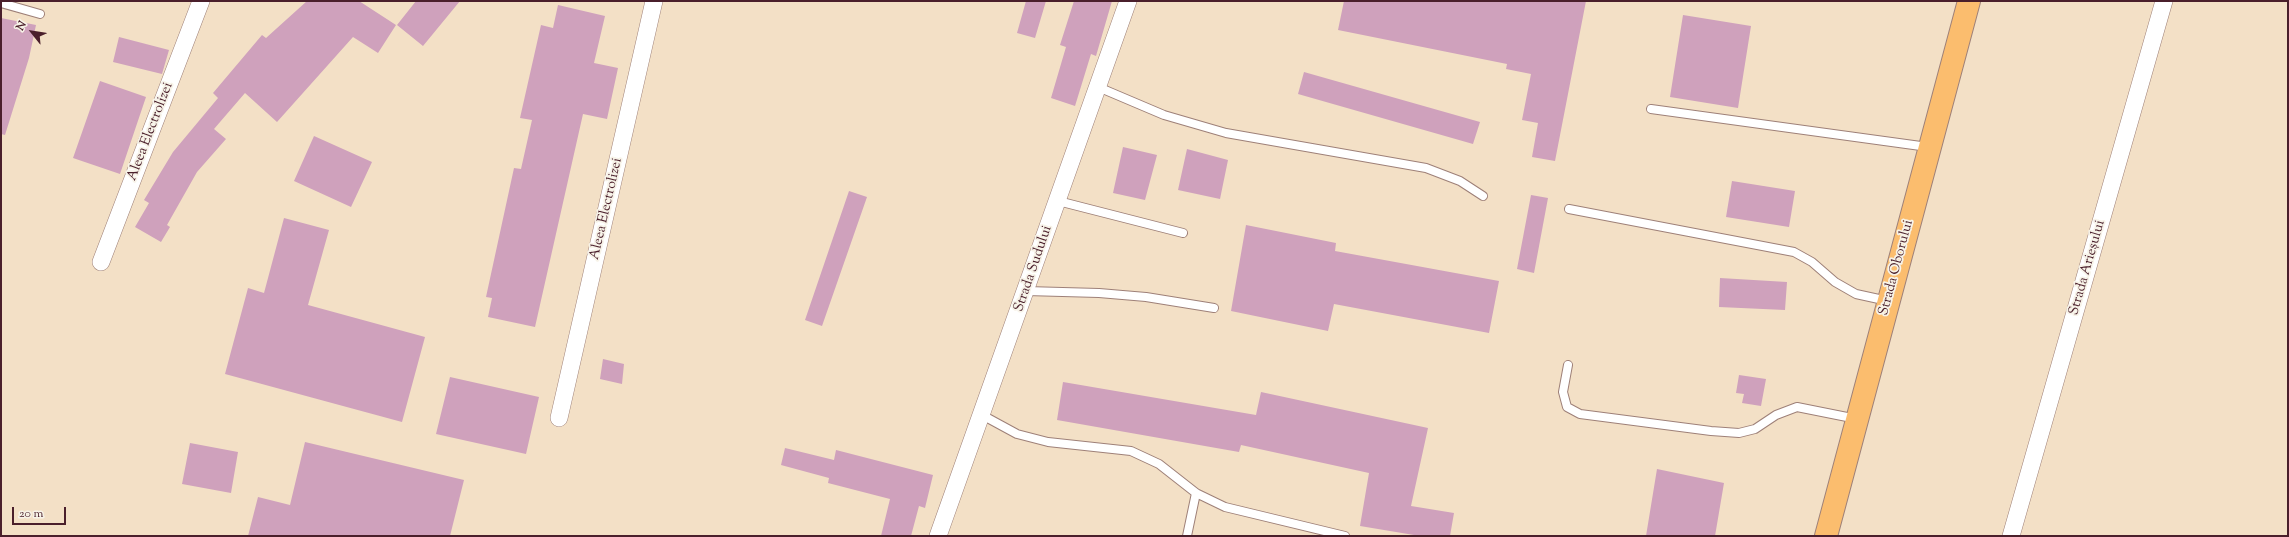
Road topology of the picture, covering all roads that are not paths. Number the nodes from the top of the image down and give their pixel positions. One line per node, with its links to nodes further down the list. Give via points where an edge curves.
1 (201, 1): 15 (street, Aleea Electrolizei)
2 (654, 1): 21 (street, Aleea Electrolizei)
3 (1128, 1): 8 (street, Strada Sudului)
4 (1969, 1): 10 (main road, Strada Oborului)
5 (2164, 1): 28 (street, Strada Arieșului)
6 (1, 3): 7 (lane)
7 (40, 14)
8 (1098, 87): 11 (lane, via 1164,115 1226,133 1426,168 1460,181); 12 (street, Strada Sudului)
9 (1651, 109): 10 (lane)
10 (1929, 147): 17 (main road, Strada Oborului)
11 (1484, 196)
12 (1058, 201): 14 (lane); 16 (street, Strada Sudului)
13 (1569, 209): 17 (lane, via 1794,252 1856,294)
14 (1183, 233)
15 (101, 262)
16 (1026, 291): 18 (lane, via 1146,297); 20 (street, Strada Sudului)
17 (1889, 301): 22 (main road, Strada Oborului)
18 (1214, 308)
19 (1568, 365): 22 (lane, via 1563,392 1567,407 1580,414 1739,433 1755,429 1776,415 1797,408)
20 (982, 415): 23 (lane, via 1017,434 1048,442 1131,451 1159,464); 24 (street, Strada Sudului)
21 (559, 418)
22 (1857, 420): 27 (main road, Strada Oborului)
23 (1196, 493): 25 (lane); 26 (lane, via 1225,507)
24 (938, 536)
25 (1187, 536)
26 (1345, 536)
27 (1826, 536)
28 (2011, 536)

